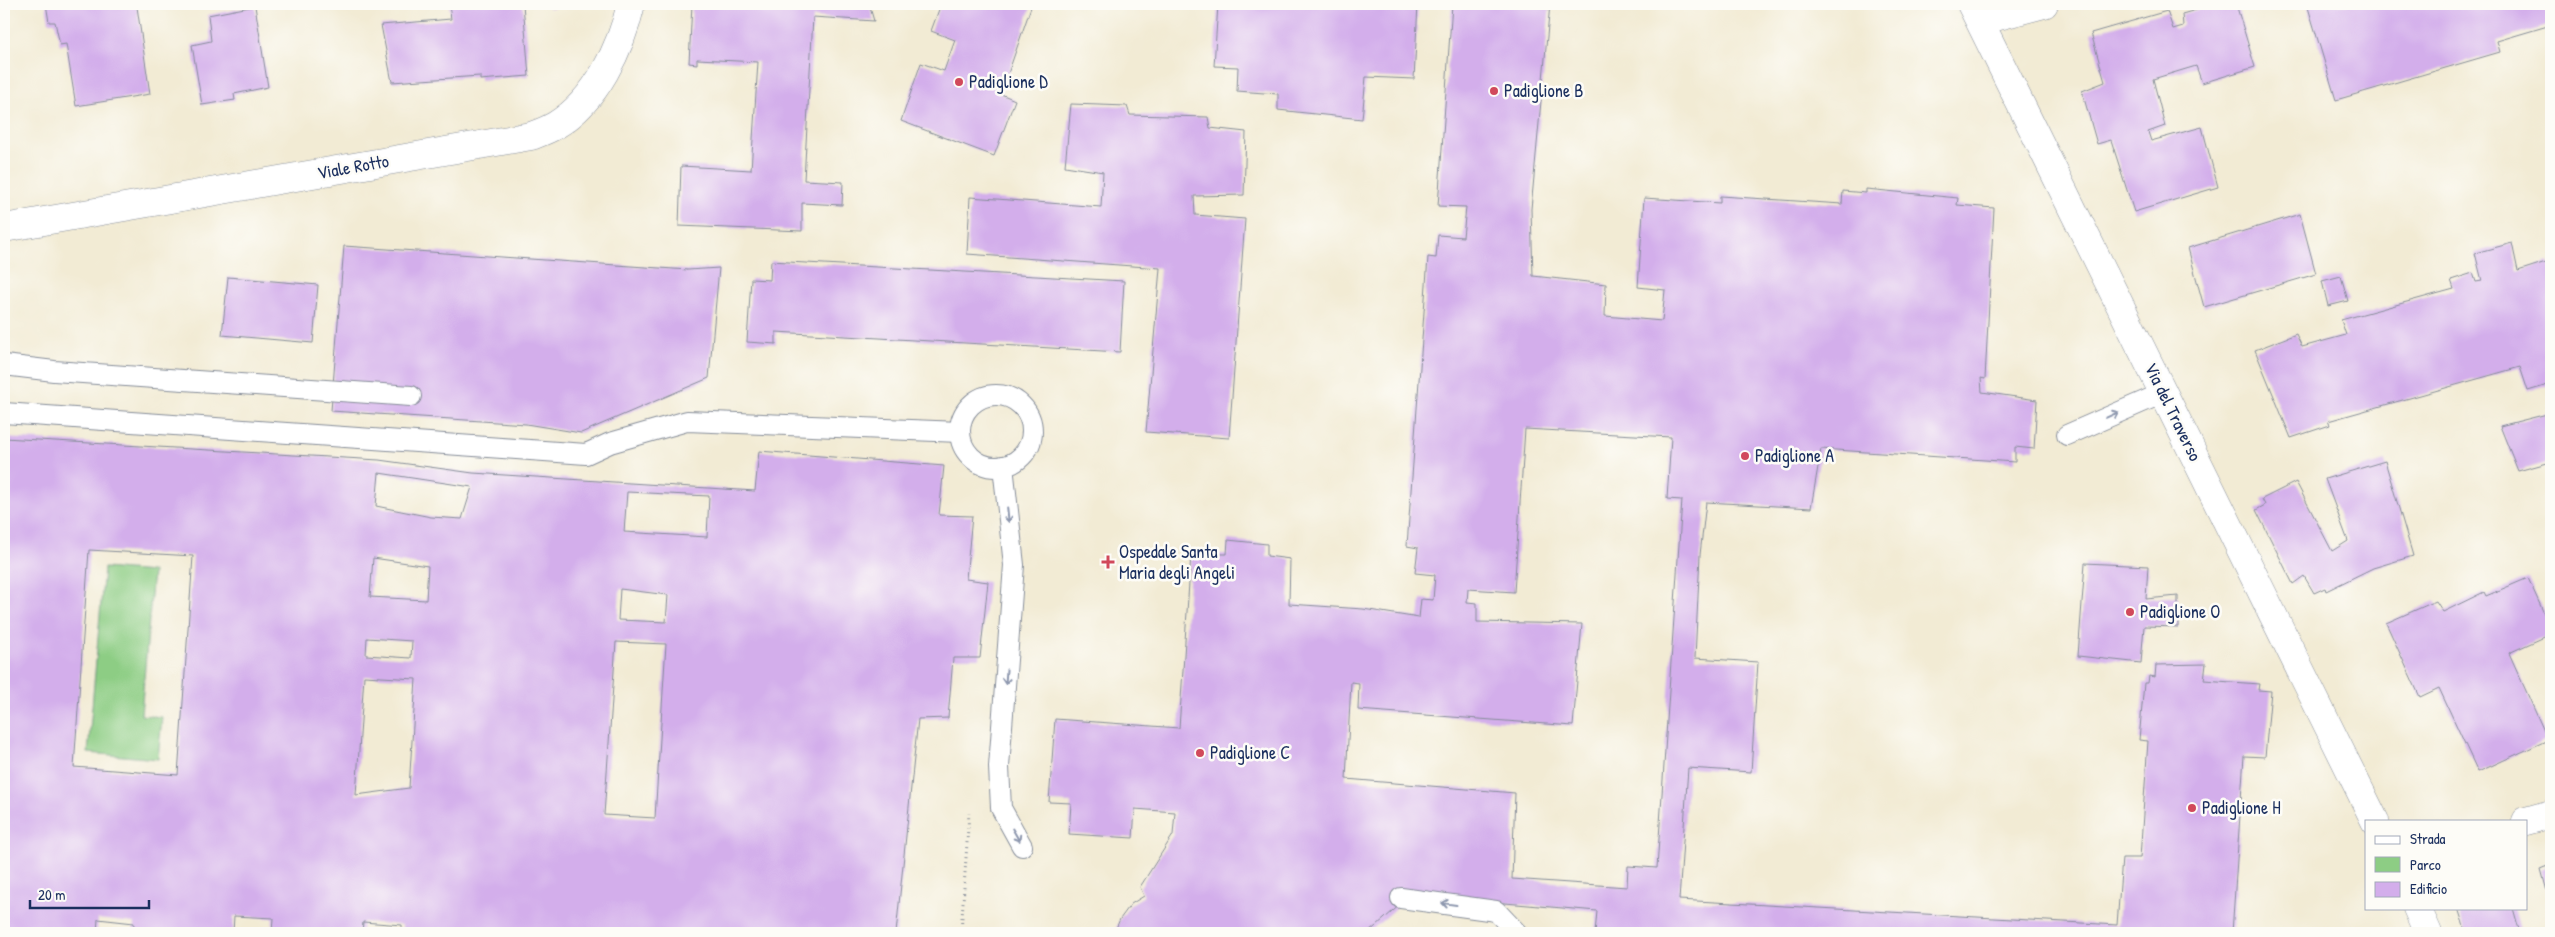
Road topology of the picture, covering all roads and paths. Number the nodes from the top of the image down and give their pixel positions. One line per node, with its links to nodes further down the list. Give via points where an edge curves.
1 (631, 4): 4 (street, Viale Rotto, via 625,32 597,84 557,125 531,136)
2 (2044, 4): 3 (street)
3 (1975, 12): 6 (street, Via del Traverso)
4 (4, 228)
5 (4, 365): 7 (lane)
6 (2163, 393): 10 (lane, one-way to 6); 13 (street, Via del Traverso)
7 (412, 396)
8 (4, 413): 9 (lane, via 586,454 610,443 687,421)
9 (960, 432): 11 (lane, via 962,445 979,463); 11 (lane, via 961,422 973,403 994,395 1016,401 1029,419 1032,430 1030,442 1015,461)
10 (2068, 434)
11 (1003, 466): 15 (lane, one-way to 15, via 1014,565 999,767 1001,808)
12 (2551, 814): 14 (street)
13 (2375, 820)
14 (2528, 820)
15 (1022, 846)
16 (1401, 898): 18 (lane, one-way to 16, via 1496,911)
17 (2418, 910): 19 (street)
18 (1517, 933)
19 (2428, 933)

